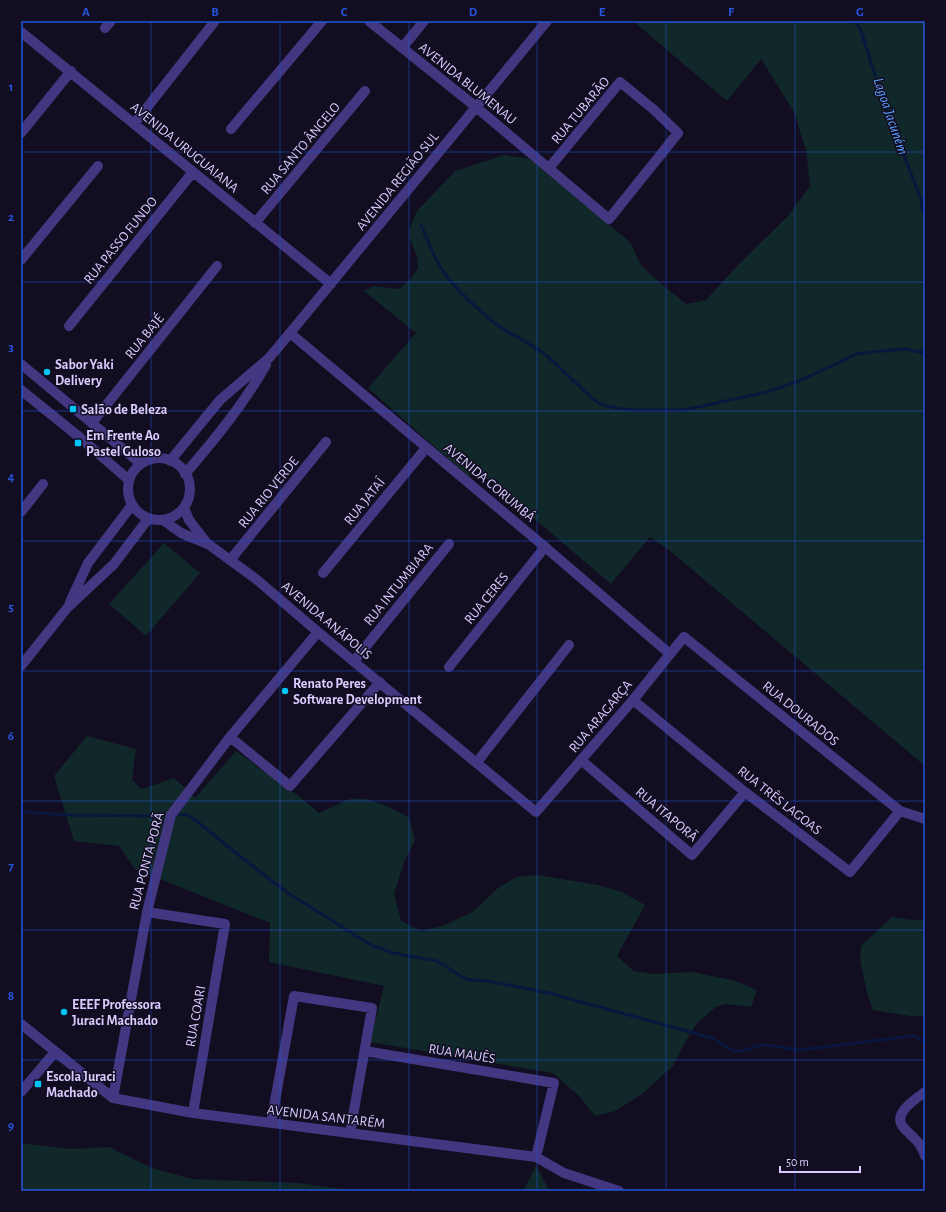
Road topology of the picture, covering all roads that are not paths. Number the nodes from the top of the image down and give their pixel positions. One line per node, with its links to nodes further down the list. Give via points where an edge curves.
1 (216, 21): 11 (street)
2 (322, 21): 12 (street)
3 (369, 21): 7 (street, AVENIDA BLUMENAU)
4 (424, 21): 7 (street)
5 (547, 21): 10 (street, AVENIDA REGIÃO SUL)
6 (21, 32): 8 (street, AVENIDA URUGUAIANA)
7 (402, 48): 10 (street, AVENIDA BLUMENAU)
8 (71, 71): 11 (street, AVENIDA URUGUAIANA); 13 (street)
9 (365, 91): 18 (street, RUA SANTO ÂNGELO)
10 (476, 107): 15 (street, AVENIDA BLUMENAU); 21 (street, AVENIDA REGIÃO SUL)
11 (134, 124): 16 (street, AVENIDA URUGUAIANA)
12 (231, 129)
13 (21, 133)
14 (98, 166): 19 (street)
15 (549, 168): 17 (street, AVENIDA BLUMENAU); 17 (street, RUA TUBARÃO, via 620,82 653,110 678,133)
16 (193, 172): 18 (street, AVENIDA URUGUAIANA); 22 (street, RUA PASSO FUNDO)
17 (609, 219)
18 (256, 224): 21 (street, AVENIDA URUGUAIANA)
19 (21, 260)
20 (217, 266): 27 (street, RUA BAJÉ)
21 (330, 284): 23 (street, AVENIDA REGIÃO SUL)
22 (69, 326)
23 (290, 333): 24 (street, AVENIDA REGIÃO SUL); 29 (street, AVENIDA CORUMBÁ)
24 (269, 358): 30 (street, AVENIDA REGIÃO SUL, via 220,400); 32 (street, AVENIDA REGIÃO SUL, via 252,388 227,423)
25 (21, 364): 27 (street)
26 (21, 390): 33 (street)
27 (92, 423): 31 (street)
28 (326, 442): 43 (street, RUA RIO VERDE)
29 (426, 448): 42 (street, AVENIDA CORUMBÁ); 44 (street, RUA JATAÍ)
30 (170, 461): 31 (street, via 155,458); 32 (street, via 179,466)
31 (141, 464): 33 (street, via 132,472)
32 (185, 474): 36 (street, via 190,493)
33 (129, 480): 35 (street, via 128,492)
34 (44, 484): 37 (street)
35 (132, 505): 38 (street); 45 (street, via 88,563)
36 (184, 508): 39 (street, via 176,515); 40 (street, AVENIDA ANÁPOLIS, via 189,520)
37 (21, 512)
38 (148, 519): 39 (street); 45 (street, via 114,564)
39 (163, 520): 40 (street, AVENIDA ANÁPOLIS, via 181,533)
40 (208, 544): 43 (street, AVENIDA ANÁPOLIS)
41 (449, 544): 50 (street, RUA INTUMBIARA)
42 (545, 547): 49 (street, AVENIDA CORUMBÁ); 52 (street, RUA CERES)
43 (231, 559): 46 (street, AVENIDA ANÁPOLIS)
44 (323, 573)
45 (68, 607): 51 (street)
46 (318, 632): 50 (street, AVENIDA ANÁPOLIS); 55 (street, RUA PONTA PORÃ)
47 (684, 637): 49 (street, RUA ARAGARÇA); 59 (street, RUA DOURADOS)
48 (569, 645): 57 (street)
49 (670, 654): 54 (street, RUA ARAGARÇA)
50 (354, 661): 53 (street, AVENIDA ANÁPOLIS)
51 (21, 666)
52 (449, 667)
53 (380, 682): 55 (street, via 290,786); 57 (street, AVENIDA ANÁPOLIS)
54 (633, 700): 56 (street, RUA ARAGARÇA); 58 (street, RUA TRÊS LAGOAS)
55 (230, 737): 62 (street, RUA PONTA PORÃ, via 170,815)
56 (581, 760): 58 (street, RUA ITAPORÃ, via 692,855); 60 (street, RUA ARAGARÇA)
57 (477, 762): 60 (street, AVENIDA ANÁPOLIS)
58 (745, 792): 59 (street, RUA TRÊS LAGOAS, via 850,872)
59 (900, 811): 61 (street)
60 (536, 812)
61 (925, 819)
62 (147, 912): 68 (street, RUA PONTA PORÃ); 69 (street, RUA COARI, via 224,924)
63 (21, 1024): 65 (street)
64 (365, 1051): 70 (street, via 372,1008 294,996); 71 (street); 73 (street, RUA MAUÊS, via 554,1083)
65 (55, 1052): 66 (street); 68 (street)
66 (21, 1092)
67 (925, 1092): 72 (street, via 902,1111 900,1120 902,1127 917,1140)
68 (113, 1098): 69 (street, AVENIDA SANTARÉM)
69 (193, 1113): 70 (street, AVENIDA SANTARÉM)
70 (271, 1124): 71 (street, AVENIDA SANTARÉM)
71 (350, 1133): 73 (street, AVENIDA SANTARÉM)
72 (925, 1156)
73 (536, 1157): 74 (street, via 564,1173)
74 (619, 1191)

